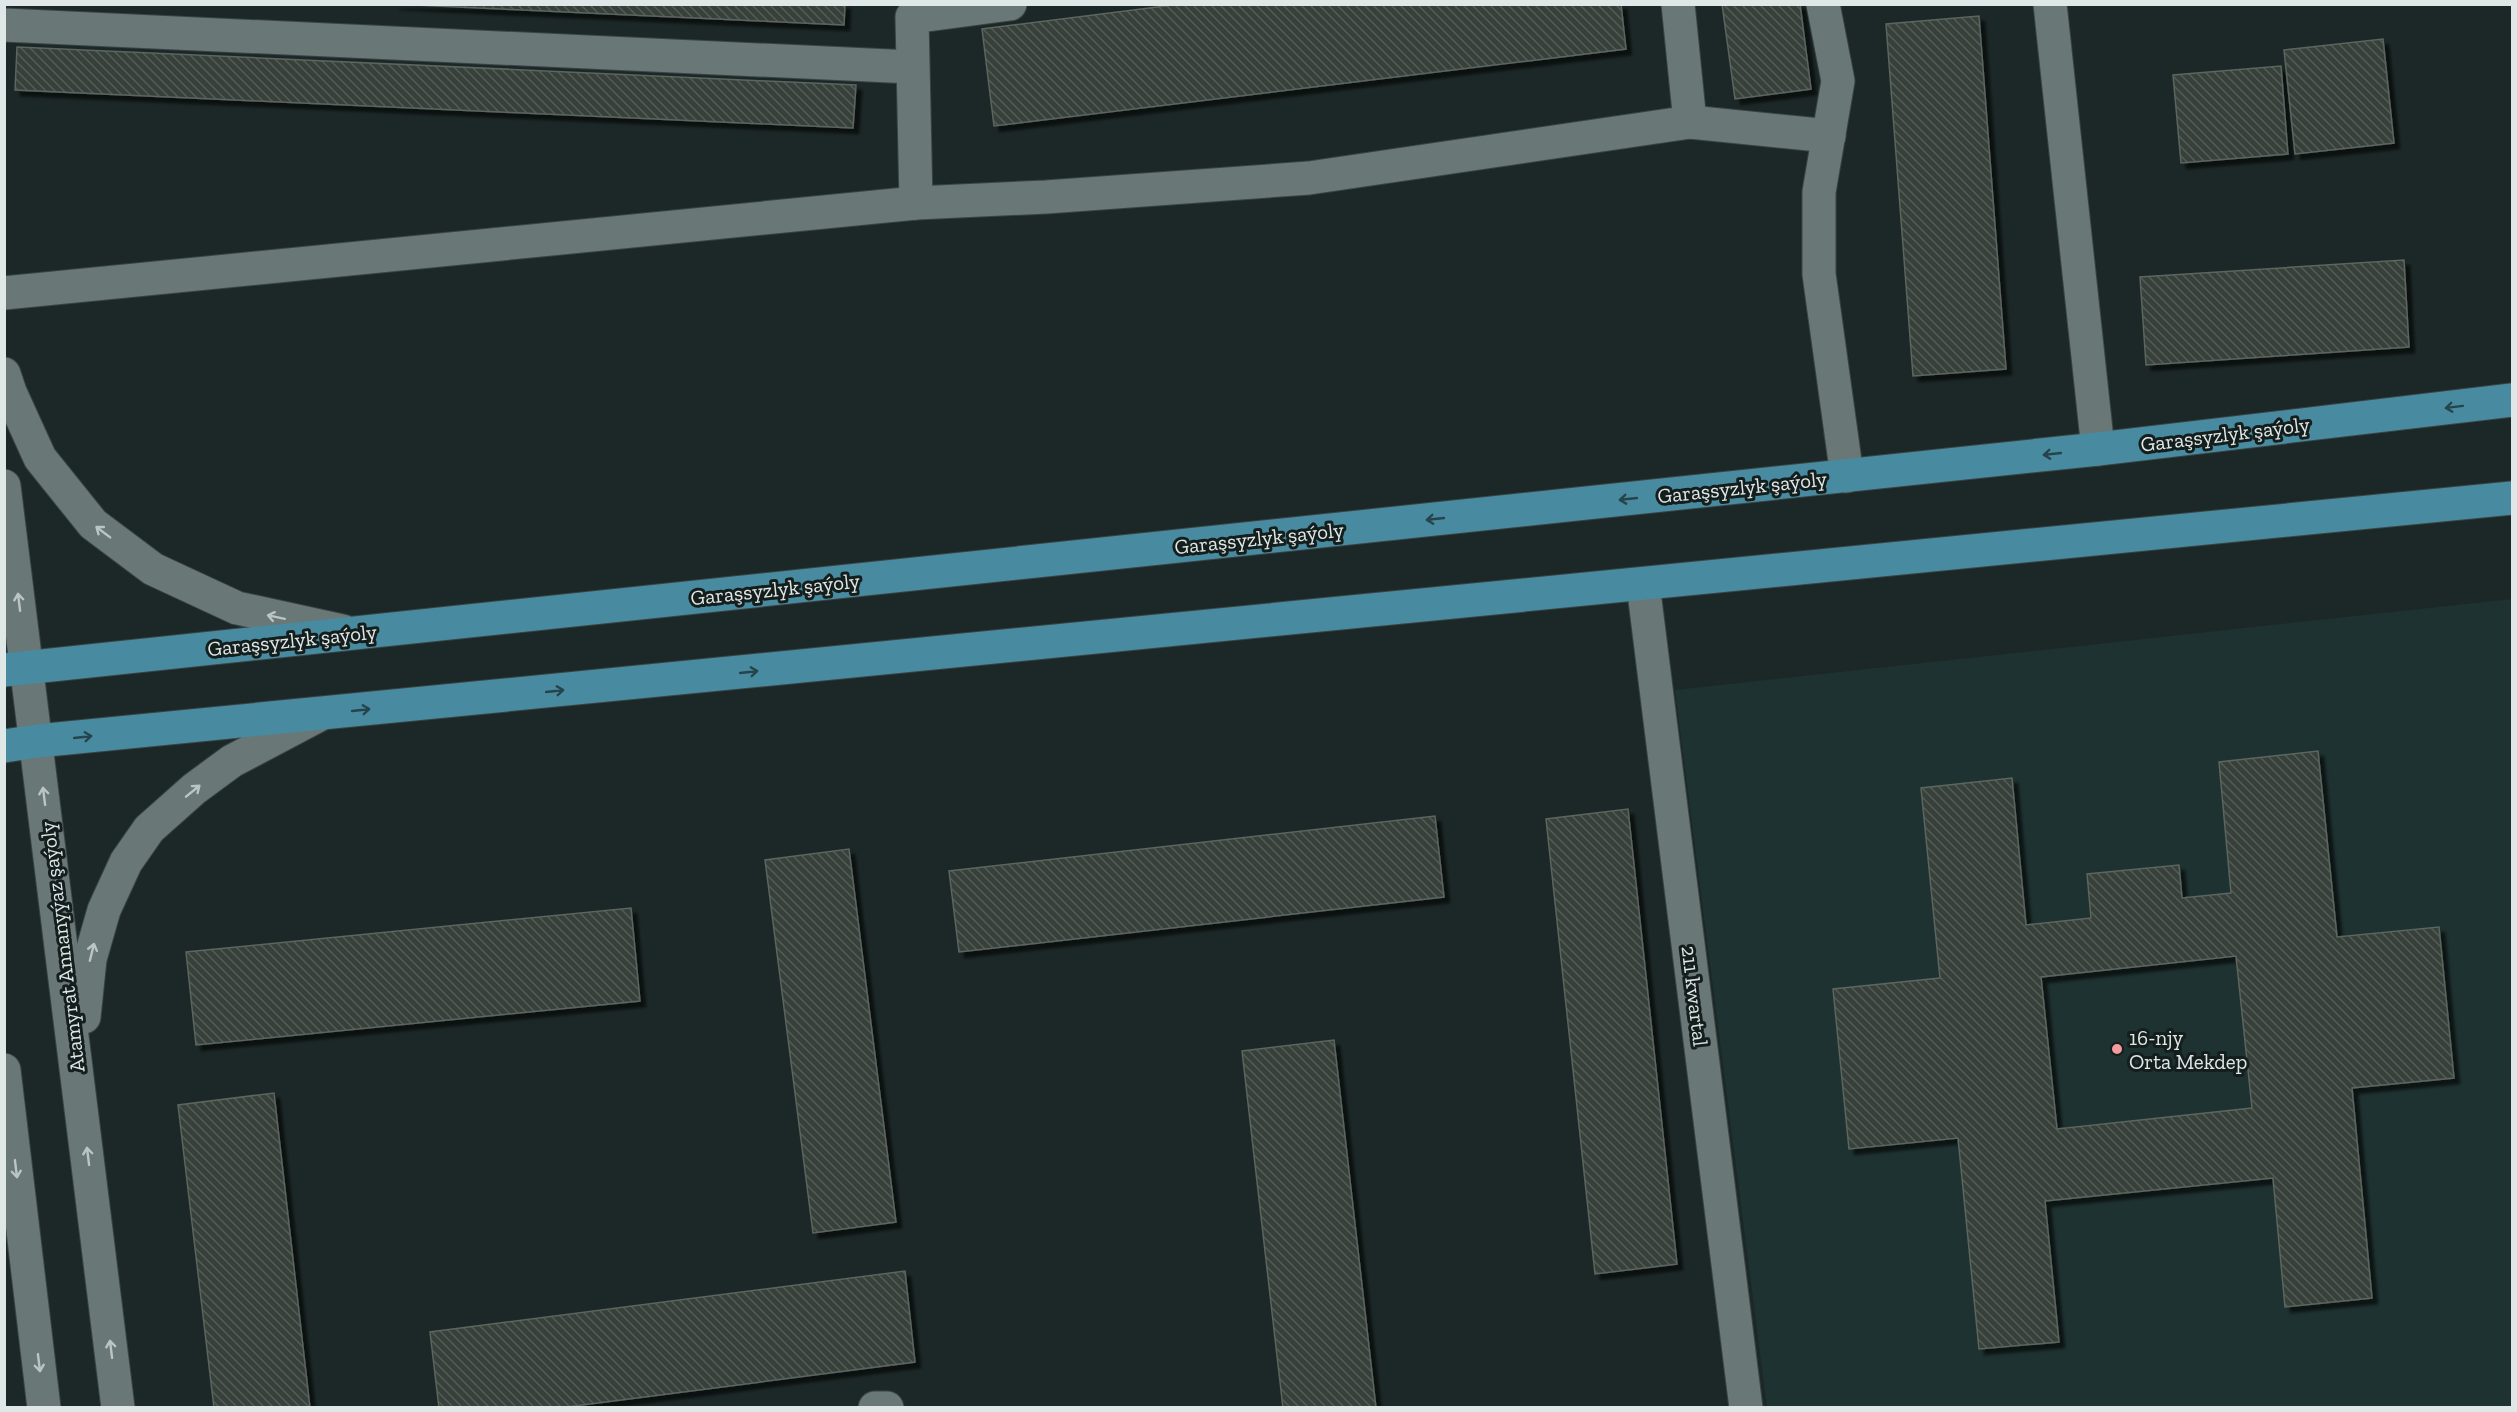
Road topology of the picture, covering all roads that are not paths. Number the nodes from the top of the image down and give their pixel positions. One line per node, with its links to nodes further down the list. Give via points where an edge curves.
1 (1010, 4): 5 (street)
2 (1678, 4): 8 (street)
3 (1823, 4): 9 (street, via 1838,81)
4 (2050, 4): 14 (street)
5 (912, 11): 7 (street)
6 (4, 25): 7 (street)
7 (912, 68): 10 (street)
8 (1690, 122): 9 (street); 10 (street, via 1309,178)
9 (1829, 136): 15 (street, via 1819,192 1819,274)
10 (916, 203): 11 (street)
11 (4, 293)
12 (4, 374): 19 (street, one-way to 12, via 237,608 153,569 93,524 40,458)
13 (2512, 400): 14 (main road, Garaşsyzlyk şaýoly, one-way to 14)
14 (2098, 449): 15 (main road, Garaşsyzlyk şaýoly, one-way to 15)
15 (1847, 476): 19 (main road, Garaşsyzlyk şaýoly, one-way to 19)
16 (4, 486): 20 (street, Atamyrat Annanyýaz şaýoly, one-way to 16)
17 (2512, 498): 18 (main road)
18 (1643, 584): 21 (main road, one-way to 18); 30 (street, 211 kwartal)
19 (354, 634): 20 (main road, Garaşsyzlyk şaýoly)
20 (16, 669): 22 (street, Atamyrat Annanyýaz şaýoly)
21 (321, 714): 22 (main road, one-way to 21); 25 (street, one-way to 21, via 90,958 104,910 126,862 149,829 194,789 232,761)
22 (37, 741): 23 (main road); 25 (street, Atamyrat Annanyýaz şaýoly, one-way to 22)
23 (4, 747)
24 (4, 1070): 26 (street, one-way to 26)
25 (78, 1073): 27 (street, Atamyrat Annanyýaz şaýoly, one-way to 25)
26 (44, 1407)
27 (118, 1407)
28 (875, 1407): 29 (street)
29 (887, 1407)
30 (1746, 1407)

